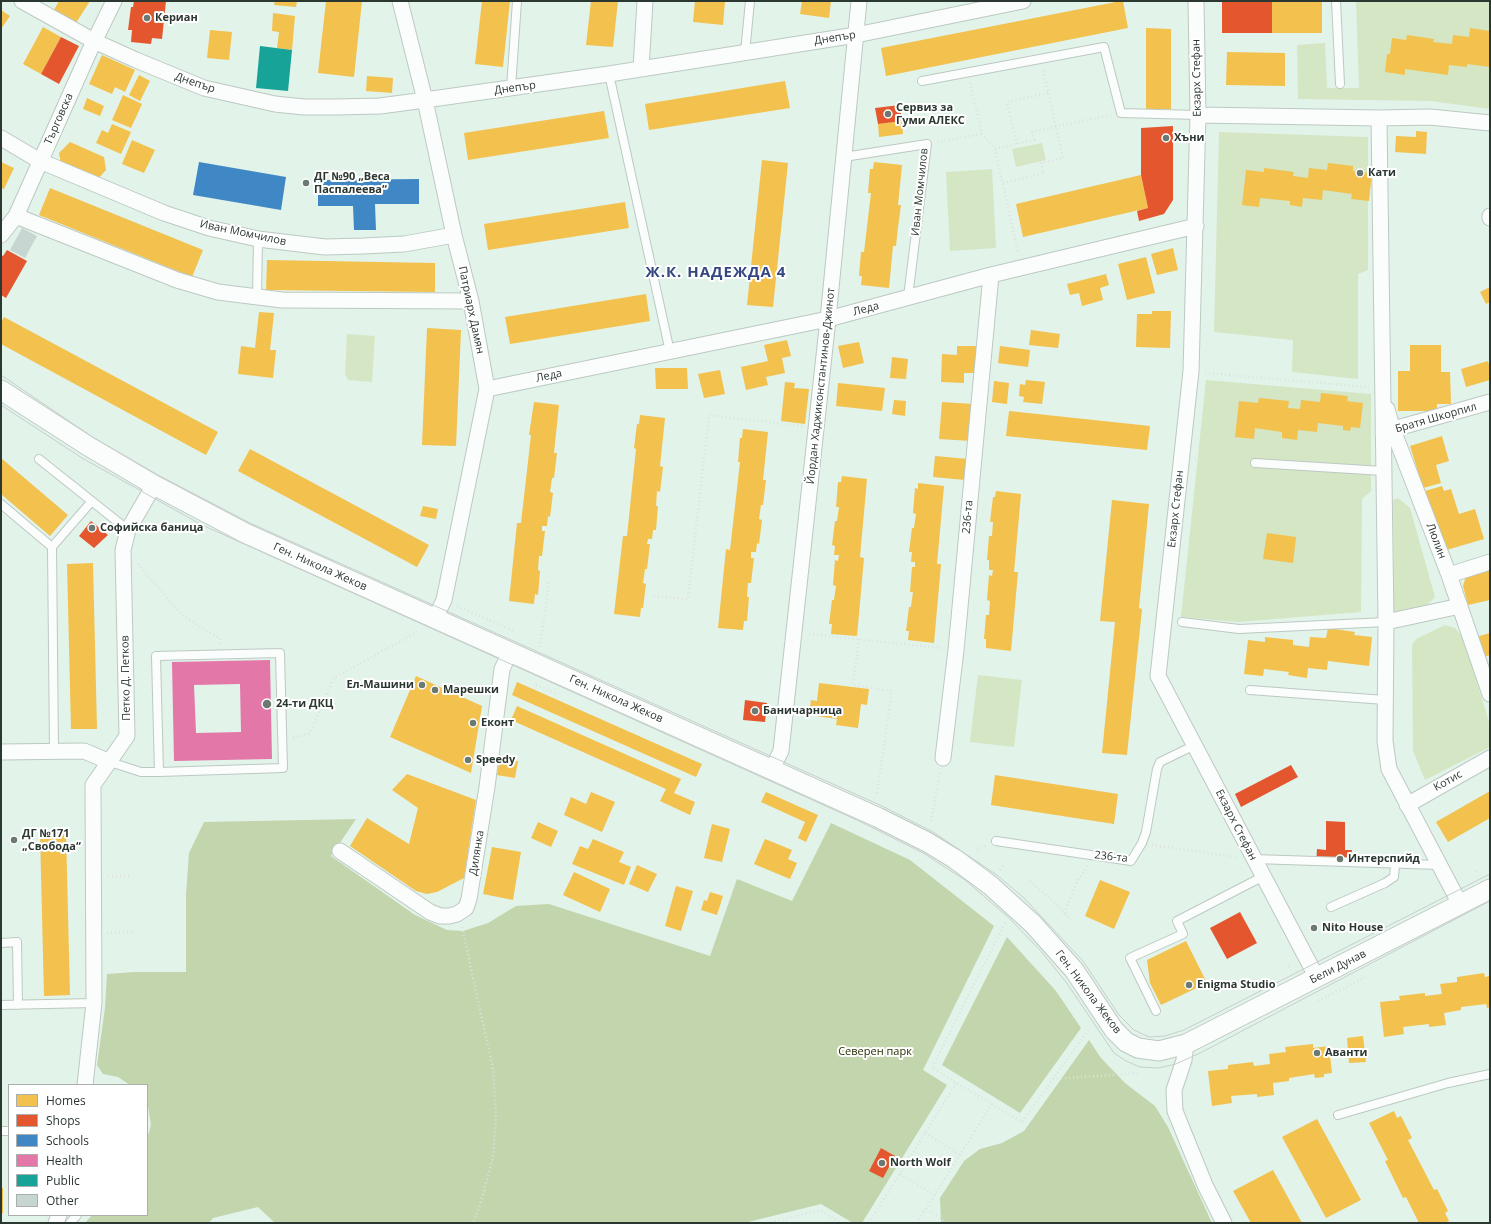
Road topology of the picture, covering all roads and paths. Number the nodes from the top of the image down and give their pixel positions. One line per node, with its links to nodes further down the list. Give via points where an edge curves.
1 (22, 1): 12 (street, Днепър)
2 (114, 1): 12 (street, Търговска)
3 (400, 1): 22 (street, Патриарх Дамян)
4 (517, 1): 20 (lane)
5 (645, 1): 15 (street)
6 (750, 1): 13 (lane)
7 (859, 1): 11 (street, Йордан Хаджиконстантинов-Джинот)
8 (1023, 1): 11 (street, Днепър)
9 (1196, 1): 24 (street, Екзарх Стефан)
10 (1336, 1): 19 (lane)
11 (856, 35): 13 (street, Днепър); 33 (street, Йордан Хаджиконстантинов-Джинот)
12 (94, 41): 22 (street, Днепър, via 204,88 275,104 304,107 380,106); 34 (street, Търговска)
13 (745, 53): 15 (street, Днепър)
14 (1041, 59): 16 (lane); 21 (path); 23 (lane, via 1104,47)
15 (641, 69): 17 (street, Днепър)
16 (968, 73): 18 (lane); 28 (path)
17 (609, 74): 20 (street, Днепър); 47 (lane)
18 (922, 82)
19 (1340, 84)
20 (511, 88): 22 (street, Днепър)
21 (1048, 93): 27 (path); 31 (path, via 1007,102)
22 (425, 100): 39 (street, Патриарх Дамян)
23 (1122, 113): 24 (lane); 27 (path)
24 (1198, 115): 25 (street); 37 (street, Екзарх Стефан)
25 (1379, 118): 26 (street, via 1430,117); 49 (street)
26 (1490, 123)
27 (1056, 127): 31 (path, via 1032,132 1034,140); 35 (path, via 1063,158 1041,163 1044,174)
28 (982, 134): 30 (path); 32 (path)
29 (1, 138): 34 (street, Иван Момчилов)
30 (927, 144): 33 (lane, Иван Момчилов); 44 (lane, Иван Момчилов)
31 (1017, 144): 32 (path)
32 (995, 148): 35 (path)
33 (844, 157): 46 (street, Йордан Хаджиконстантинов-Джинот)
34 (40, 161): 36 (street, Търговска); 40 (street, Иван Момчилов, via 164,213 209,228)
35 (1003, 183): 41 (path)
36 (16, 216): 38 (street, Търговска); 43 (street, via 177,280 218,292)
37 (1196, 226): 41 (street, Леда); 48 (street, Екзарх Стефан)
38 (1, 235)
39 (454, 235): 40 (street, Иван Момчилов, via 404,244 325,247); 45 (street, Патриарх Дамян)
40 (258, 239): 43 (lane)
41 (1022, 268): 42 (street, Леда)
42 (991, 275): 44 (street, Леда); 79 (street, 236-та)
43 (257, 297): 45 (street, via 282,300)
44 (908, 298): 46 (street, Леда)
45 (471, 302): 50 (street, Патриарх Дамян)
46 (828, 319): 47 (street, Леда); 53 (street, Йордан Хаджиконстантинов-Джинот)
47 (670, 352): 50 (street, Леда)
48 (1191, 371): 49 (path); 56 (street, Екзарх Стефан)
49 (1382, 388): 54 (street)
50 (487, 389): 71 (street, Патриарх Дамян, via 444,600)
51 (1, 390): 59 (street, Ген. Никола Жеков)
52 (1490, 402): 54 (street, Братя Шкорпил)
53 (817, 428): 68 (path, via 709,415 688,599); 76 (street, Йордан Хаджиконстантинов-Джинот)
54 (1388, 431): 58 (street); 66 (street, Люлин)
55 (39, 459): 60 (lane)
56 (1182, 459): 57 (path); 86 (street, Екзарх Стефан, via 1158,676)
57 (1254, 463): 58 (lane)
58 (1383, 471): 73 (street)
59 (154, 485): 62 (street, Петко Д. Петков); 71 (street, Ген. Никола Жеков, via 245,533)
60 (91, 502): 62 (lane); 63 (lane)
61 (1, 504): 63 (lane)
62 (128, 530): 64 (street, Петко Д. Петков)
63 (52, 547): 87 (lane)
64 (123, 550): 81 (path, via 136,561 182,615 220,639); 91 (street, Петко Д. Петков, via 127,736)
65 (1490, 562): 66 (street)
66 (1449, 575): 70 (street, Люлин)
67 (549, 582): 78 (path)
68 (654, 596)
69 (455, 605): 74 (path)
70 (1460, 606): 73 (street); 83 (street, Люлин)
71 (435, 618): 80 (street, Ген. Никола Жеков)
72 (1182, 622): 73 (lane, via 1240,628)
73 (1386, 622): 84 (street)
74 (514, 631)
75 (418, 632): 85 (path, via 334,678 310,733)
76 (794, 632): 77 (path); 92 (street, Йордан Хаджиконстантинов-Джинот, via 781,751)
77 (859, 639): 79 (path); 94 (path, via 853,685 892,690)
78 (540, 647)
79 (956, 650): 89 (street, 236-та)
80 (510, 652): 92 (street, Ген. Никола Жеков); 114 (street, Дилянка, via 502,669 470,899 466,908)
81 (221, 654): 85 (lane, via 280,653); 93 (lane, via 156,656)
82 (1250, 690): 84 (lane)
83 (1490, 694)
84 (1385, 700): 95 (street, via 1385,741 1389,769)
85 (282, 742): 93 (lane, via 283,768)
86 (1195, 745): 98 (lane, 236-та, via 1160,762 1156,769); 101 (street, Екзарх Стефан)
87 (54, 751): 88 (street); 91 (street, via 84,751)
88 (1, 752)
89 (943, 758): 96 (path)
90 (1490, 758): 95 (street, Котис)
91 (110, 762): 93 (lane, via 141,772); 107 (street, Петко Д. Петков, via 94,785)
92 (772, 769): 130 (street, Ген. Никола Жеков, via 903,828 955,859 990,885 1014,906 1074,970 1114,1030 1126,1042 1149,1050 1171,1049)
93 (159, 772)
94 (877, 794)
95 (1407, 805): 104 (street)
96 (931, 821)
97 (996, 841): 100 (lane, 236-та)
98 (1142, 843): 100 (lane, 236-та, via 1131,861); 101 (path)
99 (340, 851): 114 (street, via 430,912 440,916)
100 (1094, 855): 113 (path, via 1077,882)
101 (1254, 859): 103 (lane); 108 (street, Екзарх Стефан)
102 (1004, 865): 105 (path)
103 (1395, 865): 104 (lane); 112 (lane, via 1394,877 1385,883)
104 (1439, 865): 111 (street)
105 (1000, 870)
106 (130, 876): 107 (path)
107 (94, 877): 118 (street, Петко Д. Петков)
108 (1262, 877): 123 (street, Екзарх Стефан); 128 (lane, via 1177,921 1183,934 1130,958)
109 (1030, 881): 113 (path)
110 (1490, 889): 111 (street, Бели Дунав)
111 (1460, 904): 123 (street, Бели Дунав)
112 (1330, 907)
113 (1064, 913): 115 (path)
114 (457, 914): 143 (path, via 493,1069 496,1116 493,1157)
115 (1071, 920)
116 (1005, 923): 134 (path, via 932,1068)
117 (134, 932): 118 (path)
118 (94, 933): 125 (street, Петко Д. Петков)
119 (1, 943): 127 (lane, via 17,942)
120 (1289, 966): 121 (path)
121 (1291, 970)
122 (1368, 976): 124 (path)
123 (1317, 978): 130 (street, Бели Дунав)
124 (1318, 1001)
125 (94, 1003): 127 (lane); 135 (street, Петко Д. Петков)
126 (1, 1005): 127 (lane)
127 (18, 1005)
128 (1156, 1011)
129 (1089, 1029): 133 (path)
130 (1186, 1044): 149 (street, via 1184,1060 1174,1090 1175,1111 1204,1185)
131 (1139, 1073): 133 (path)
132 (1490, 1074): 137 (lane, via 1448,1083)
133 (1053, 1079): 136 (path, via 1022,1122)
134 (957, 1082): 136 (path); 138 (path)
135 (85, 1084)
136 (992, 1104): 139 (path)
137 (1338, 1115)
138 (925, 1134): 139 (path); 140 (path)
139 (960, 1155): 141 (path)
140 (900, 1174): 141 (path); 146 (path)
141 (934, 1195): 142 (path)
142 (926, 1209): 147 (path); 148 (path)
143 (473, 1223)
144 (767, 1223): 145 (path, via 819,1210)
145 (841, 1223)
146 (870, 1223)
147 (917, 1223)
148 (947, 1223)
149 (1224, 1223)

